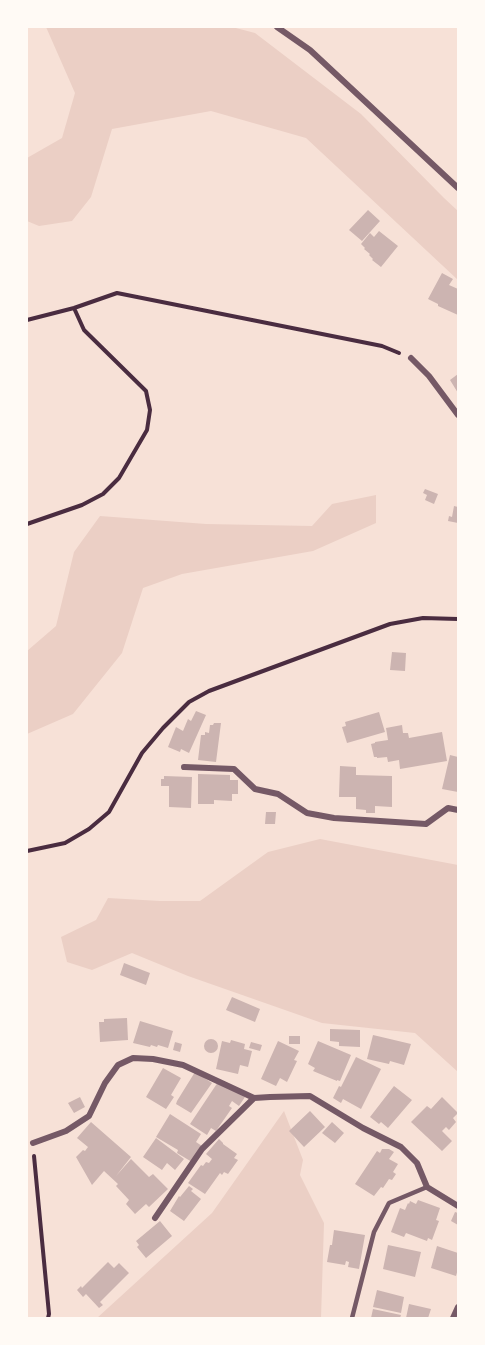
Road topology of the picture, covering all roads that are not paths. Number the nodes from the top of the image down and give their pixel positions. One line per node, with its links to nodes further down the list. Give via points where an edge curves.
1 (277, 27): 2 (street, via 310,50)
2 (458, 188)
3 (411, 358): 4 (street)
4 (458, 415)
5 (184, 767): 6 (street, via 234,769 255,789 278,794 307,813 334,818 426,824 448,808)
6 (458, 810)
7 (254, 1098): 8 (street, via 183,1065 133,1058 118,1065 89,1116 66,1131); 9 (street, via 310,1096 401,1148 417,1163); 11 (street, via 202,1149)
8 (33, 1143)
9 (427, 1187): 10 (street); 13 (lane, via 389,1203 374,1232)
10 (458, 1206)
11 (154, 1218)
12 (458, 1308): 14 (street)
13 (352, 1318)
14 (453, 1318)

